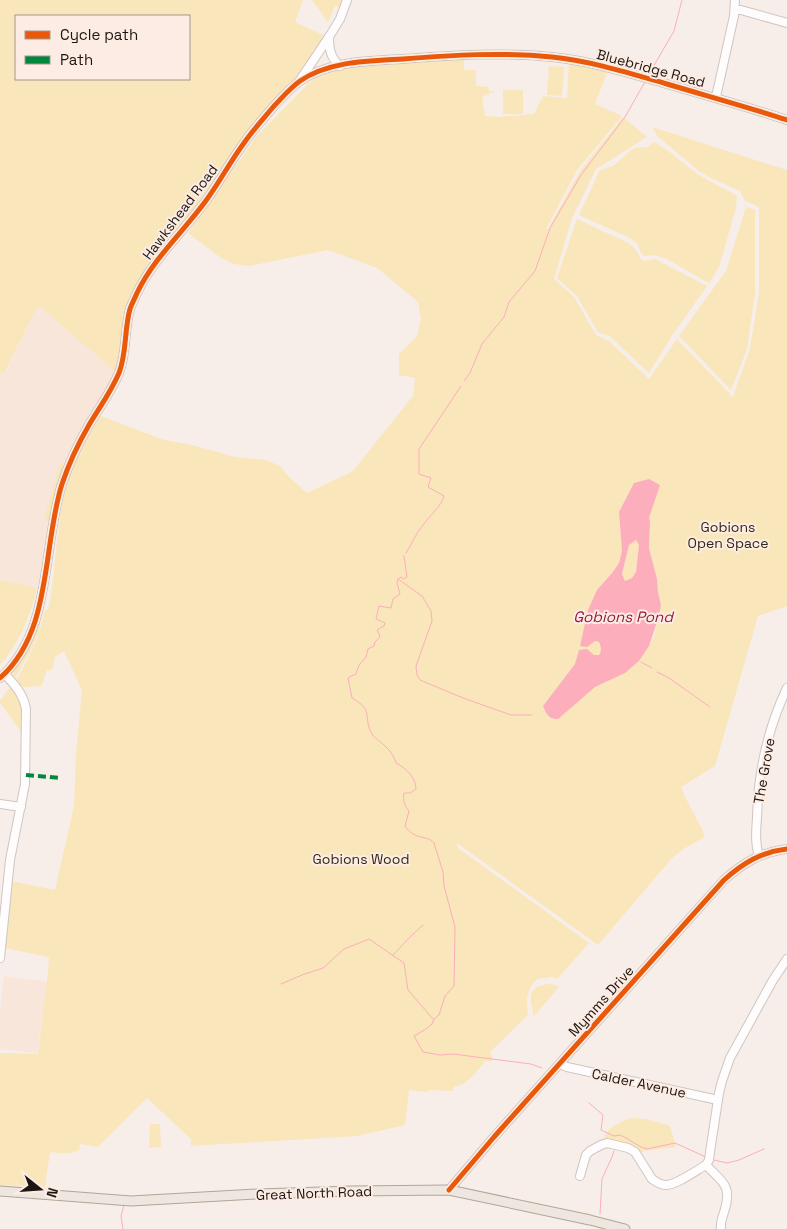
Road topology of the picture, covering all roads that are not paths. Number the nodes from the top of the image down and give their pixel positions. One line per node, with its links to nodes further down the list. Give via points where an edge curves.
1 (348, 0): 5 (street)
2 (735, 0): 3 (street)
3 (735, 10): 4 (street); 8 (street)
4 (787, 23)
5 (329, 37): 6 (street, via 330,53); 7 (street)
6 (340, 66): 7 (street, Bluebridge Road); 8 (street, Bluebridge Road, via 419,58 515,54 554,57 581,61)
7 (299, 81): 10 (street, Hawkshead Road, via 244,144 205,202 152,266 138,290 130,309 118,376 74,452 61,489 52,523 41,599 29,640 14,665)
8 (716, 97): 9 (street, Bluebridge Road)
9 (787, 120)
10 (2, 676): 13 (street, via 19,691 26,709 26,775)
11 (787, 688): 15 (street, The Grove, via 771,730 759,782 756,842)
12 (0, 804): 13 (street)
13 (21, 806): 17 (street)
14 (787, 850): 15 (street, Mymms Drive)
15 (759, 856): 20 (street, Mymms Drive, via 724,880)
16 (0, 859): 17 (street)
17 (10, 860): 18 (street)
18 (0, 958)
19 (787, 959): 21 (street, via 735,1047)
20 (560, 1064): 21 (street, Calder Avenue); 24 (street, Mymms Drive)
21 (718, 1100): 22 (street)
22 (706, 1165): 23 (street, via 672,1184 663,1185 652,1179 635,1152 607,1144 586,1155); 28 (street, via 728,1192)
23 (580, 1176)
24 (449, 1190): 25 (main road, Great North Road, via 258,1194 131,1201); 26 (main road, Great North Road)
25 (0, 1191)
26 (589, 1224): 27 (main road, Great North Road)
27 (625, 1229)
28 (721, 1229)

